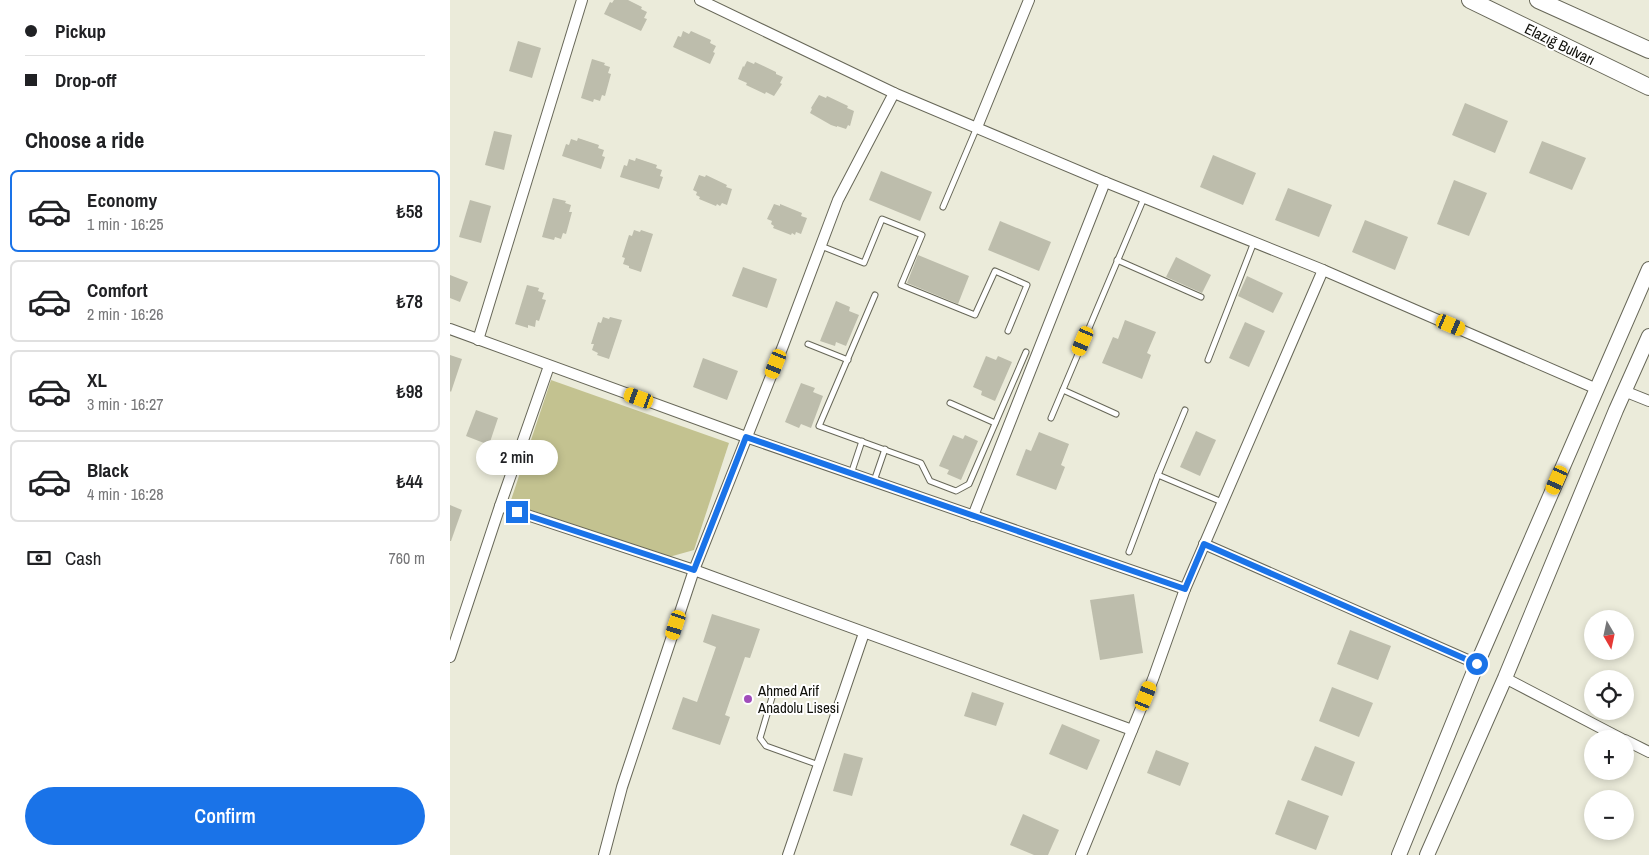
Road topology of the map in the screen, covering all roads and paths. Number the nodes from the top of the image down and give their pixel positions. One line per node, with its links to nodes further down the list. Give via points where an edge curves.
1 (582, 0): 23 (street)
2 (700, 0): 8 (street)
3 (1029, 0): 9 (street)
4 (1470, 0): 7 (highway, Elazığ Bulvarı)
5 (1538, 0): 6 (highway, Elazığ Bulvarı)
6 (1649, 50)
7 (1649, 88)
8 (894, 93): 9 (street); 14 (street, via 838,200)
9 (977, 127): 10 (street); 12 (lane)
10 (1105, 182): 11 (street); 46 (street)
11 (1144, 198): 13 (street); 15 (lane)
12 (943, 207)
13 (1254, 242): 17 (street); 27 (lane)
14 (821, 246): 21 (lane, via 864,262 882,219 922,235 901,285 975,314 995,271 1027,285); 38 (street)
15 (1117, 260): 19 (lane); 30 (lane)
16 (1649, 269): 29 (main road)
17 (1323, 270): 29 (street); 44 (street)
18 (876, 296): 26 (lane)
19 (1201, 297)
20 (450, 329): 23 (street)
21 (1008, 330)
22 (1649, 336): 31 (main road)
23 (478, 340): 28 (street)
24 (808, 344): 26 (lane)
25 (1026, 352): 37 (lane)
26 (848, 360): 39 (lane, via 819,426)
27 (1208, 360)
28 (549, 366): 38 (street); 45 (street)
29 (1597, 389): 53 (main road)
30 (1063, 390): 35 (lane); 36 (lane)
31 (1624, 391): 32 (street); 54 (main road)
32 (1649, 402)
33 (950, 404): 37 (lane)
34 (1185, 410): 42 (lane)
35 (1116, 414)
36 (1052, 418)
37 (995, 423): 40 (lane, via 969,484 956,490 930,481 921,462)
38 (746, 437): 41 (street); 49 (street)
39 (862, 442): 40 (lane); 41 (lane)
40 (884, 449): 43 (lane)
41 (851, 474): 43 (street)
42 (1158, 475): 44 (lane); 48 (lane)
43 (874, 481): 46 (street)
44 (1222, 502): 47 (street)
45 (500, 506): 49 (street); 52 (street)
46 (973, 516): 50 (street)
47 (1204, 544): 50 (street); 53 (street)
48 (1129, 552)
49 (694, 570): 51 (street); 61 (street, via 622,787)
50 (1185, 589): 56 (street)
51 (864, 632): 56 (street); 60 (street)
52 (450, 657)
53 (1477, 664): 64 (main road)
54 (1505, 678): 57 (street); 65 (main road)
55 (773, 694): 60 (lane, via 760,738 766,746)
56 (1132, 730): 63 (street)
57 (1604, 730)
58 (1634, 745): 59 (street)
59 (1649, 752)
60 (819, 765): 62 (street)
61 (604, 855)
62 (788, 855)
63 (1081, 855)
64 (1399, 855)
65 (1427, 855)

